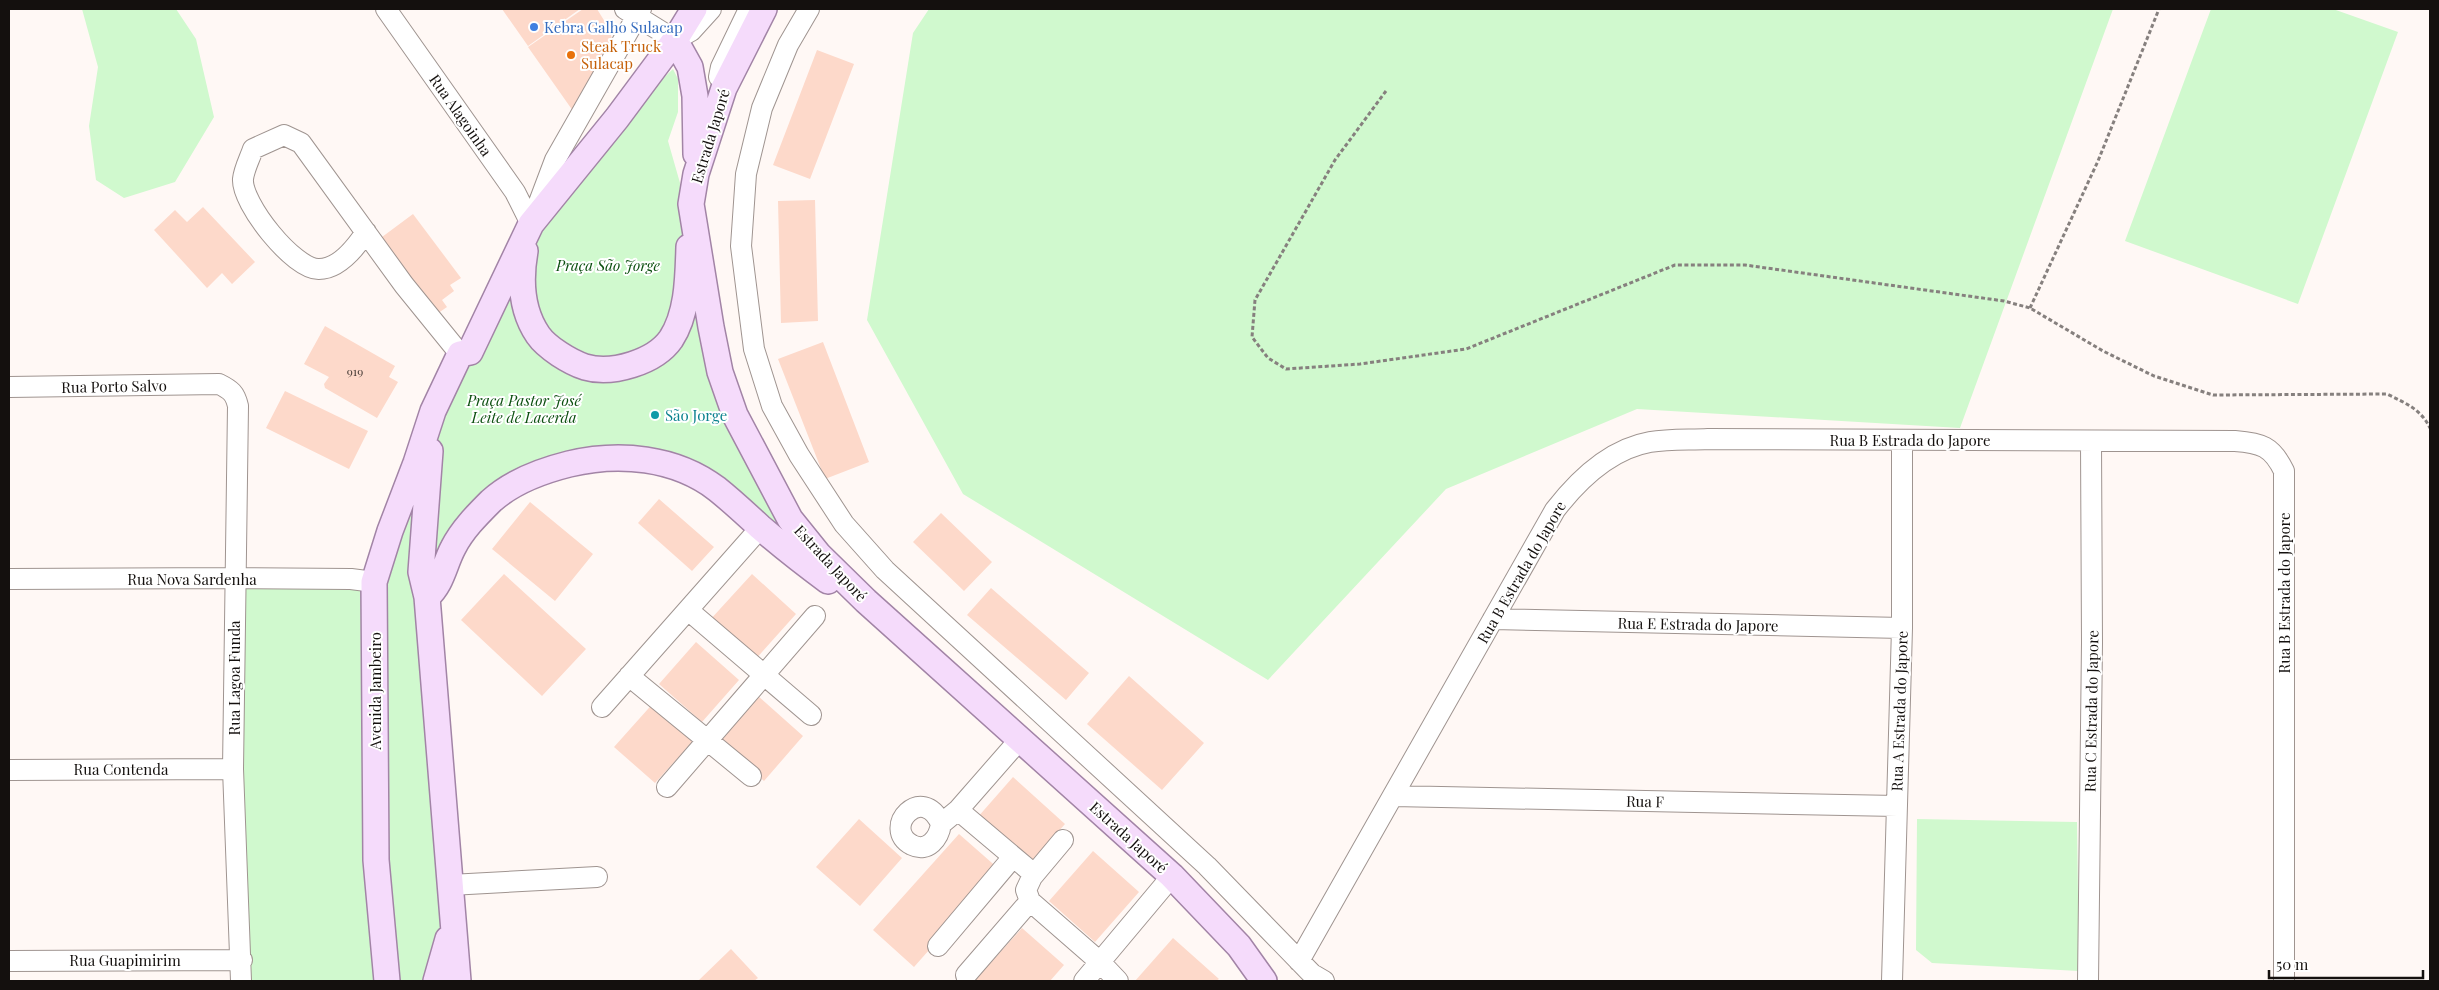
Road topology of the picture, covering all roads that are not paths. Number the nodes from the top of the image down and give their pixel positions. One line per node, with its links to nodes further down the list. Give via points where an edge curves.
1 (386, 9): 11 (street, Rua Alagoinha, via 515,192)
2 (694, 9): 8 (main road)
3 (711, 9): 8 (street, via 691,30)
4 (749, 9): 9 (street, via 721,67)
5 (764, 9): 9 (main road, Estrada Japoré, via 724,88)
6 (809, 9): 53 (street, via 788,45 762,108 746,174 741,246 754,349 772,406 844,524 885,570 1207,866)
7 (634, 11): 8 (street); 11 (street, via 555,160)
8 (675, 40): 9 (main road, via 690,67 695,96); 11 (main road)
9 (696, 174): 10 (main road, Estrada Japoré)
10 (691, 204): 11 (main road, via 687,275 680,322 670,340 656,353 633,364 608,369 585,367 558,352 538,335 525,304 521,275); 24 (main road, Estrada Japoré, via 720,372 735,415 790,519 819,554)
11 (531, 224): 13 (main road, via 470,352)
12 (366, 232): 12 (street, via 301,143 284,135 253,149 243,179 249,201 267,228 300,263 319,269 337,263 356,248); 13 (street)
13 (460, 354): 16 (main road)
14 (220, 384): 15 (street, Rua Porto Salvo); 20 (street, Rua Lagoa Funda, via 236,395 238,406)
15 (9, 387)
16 (433, 411): 22 (main road, Avenida Jambeiro); 23 (main road, via 421,572)
17 (1902, 440): 18 (street, Rua B Estrada do Japore); 27 (street, Rua B Estrada do Japore, via 1708,439 1650,442 1626,450 1602,463 1574,486 1555,510); 28 (street, Rua A Estrada do Japore)
18 (2091, 442): 66 (street, Rua C Estrada do Japore); 67 (street, Rua B Estrada do Japore, via 2256,443 2271,450 2284,471)
19 (761, 527): 23 (main road, via 716,489 686,471 658,461 585,460 530,476 493,500 461,533 451,550 438,588); 24 (main road, via 828,582); 25 (street)
20 (234, 578): 21 (street, Rua Nova Sardenha); 22 (street, Rua Nova Sardenha); 35 (street, Rua Lagoa Funda)
21 (9, 580)
22 (374, 582): 58 (main road, Avenida Jambeiro, via 376,860)
23 (427, 597): 48 (main road)
24 (866, 601): 33 (main road, Estrada Japoré)
25 (688, 610): 29 (street); 30 (street)
26 (815, 616): 29 (street)
27 (1493, 619): 28 (street, Rua E Estrada do Japore); 39 (street, Rua B Estrada do Japore)
28 (1902, 628): 40 (street, Rua A Estrada do Japore)
29 (762, 674): 32 (street); 34 (street)
30 (629, 676): 31 (street); 34 (street)
31 (602, 707)
32 (811, 715)
33 (1020, 738): 41 (street); 45 (main road, Estrada Japoré)
34 (709, 741): 37 (street); 38 (street)
35 (233, 768): 36 (street, Rua Contenda); 52 (street, Rua Lagoa Funda)
36 (9, 770)
37 (751, 776)
38 (668, 787)
39 (1392, 796): 40 (street, Rua F); 53 (street, Rua B Estrada do Japore)
40 (1897, 806): 65 (street, Rua A Estrada do Japore)
41 (958, 810): 42 (street); 44 (street)
42 (941, 824)
43 (1063, 840): 47 (street)
44 (1013, 857): 47 (street, via 1029,870); 51 (street)
45 (1172, 876): 55 (street); 63 (main road, Estrada Japoré, via 1238,946)
46 (597, 877): 48 (street)
47 (1032, 877): 49 (street, via 1026,890)
48 (450, 885): 50 (main road)
49 (1030, 902): 55 (street); 56 (street)
50 (452, 925): 59 (main road); 60 (main road)
51 (938, 946)
52 (242, 960): 54 (street, Rua Guapimirim); 57 (street, Rua Lagoa Funda)
53 (1299, 960): 64 (street)
54 (9, 961)
55 (1100, 962): 61 (street); 62 (street)
56 (966, 975)
57 (240, 981)
58 (388, 981)
59 (436, 981)
60 (458, 981)
61 (1084, 981)
62 (1118, 981)
63 (1264, 981)
64 (1324, 981)
65 (1892, 981)
66 (2088, 981)
67 (2284, 981)

